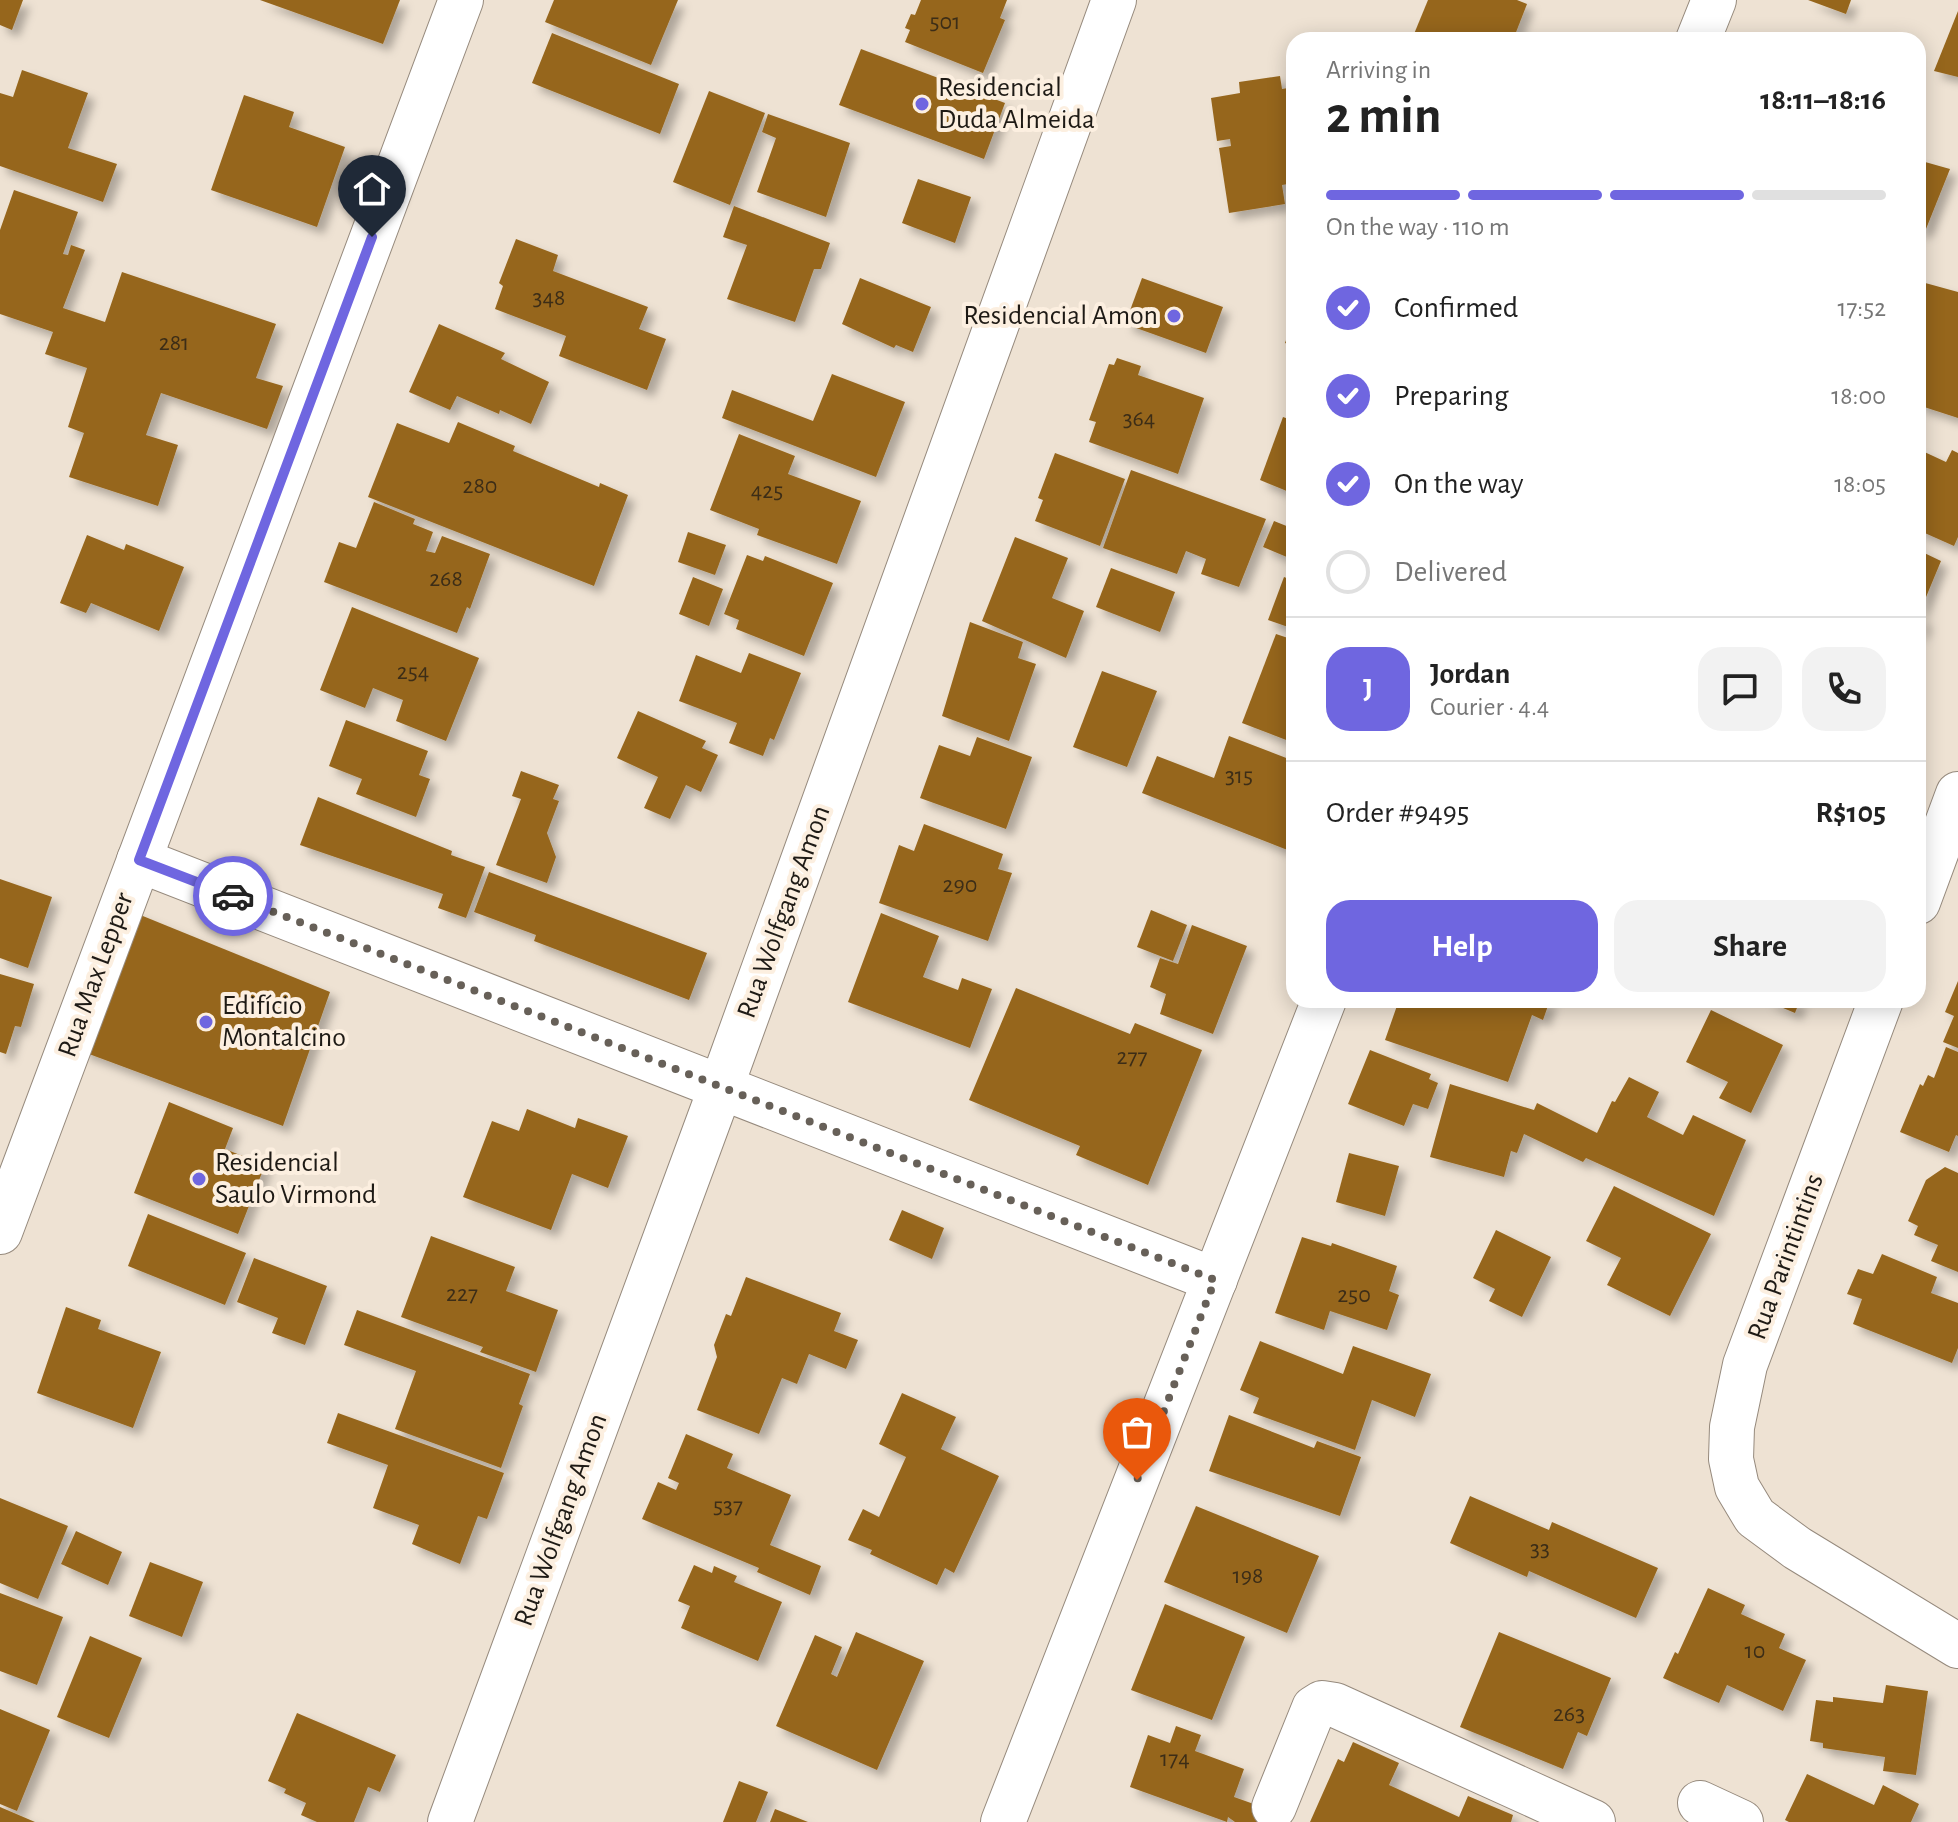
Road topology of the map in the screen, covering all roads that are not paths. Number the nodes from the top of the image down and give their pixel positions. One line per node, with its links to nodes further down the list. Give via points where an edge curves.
1 (461, 0): 6 (street, Rua Max Lepper)
2 (1114, 0): 10 (street, Rua Wolfgang Amon)
3 (1714, 0): 4 (street)
4 (1701, 32)
5 (1958, 794): 7 (street)
6 (139, 860): 10 (street); 11 (street, Rua Max Lepper)
7 (1926, 880)
8 (1321, 1008): 12 (street)
9 (1878, 1008): 13 (street, Rua Parintintins, via 1745,1365 1731,1459 1737,1487 1755,1517)
10 (721, 1087): 12 (street); 16 (street, Rua Wolfgang Amon)
11 (0, 1232)
12 (1215, 1280): 17 (street)
13 (1958, 1646)
14 (1700, 1803): 19 (street)
15 (1274, 1807): 18 (street, via 1314,1708 1322,1703)
16 (450, 1822)
17 (1003, 1822)
18 (1593, 1822)
19 (1741, 1822)

